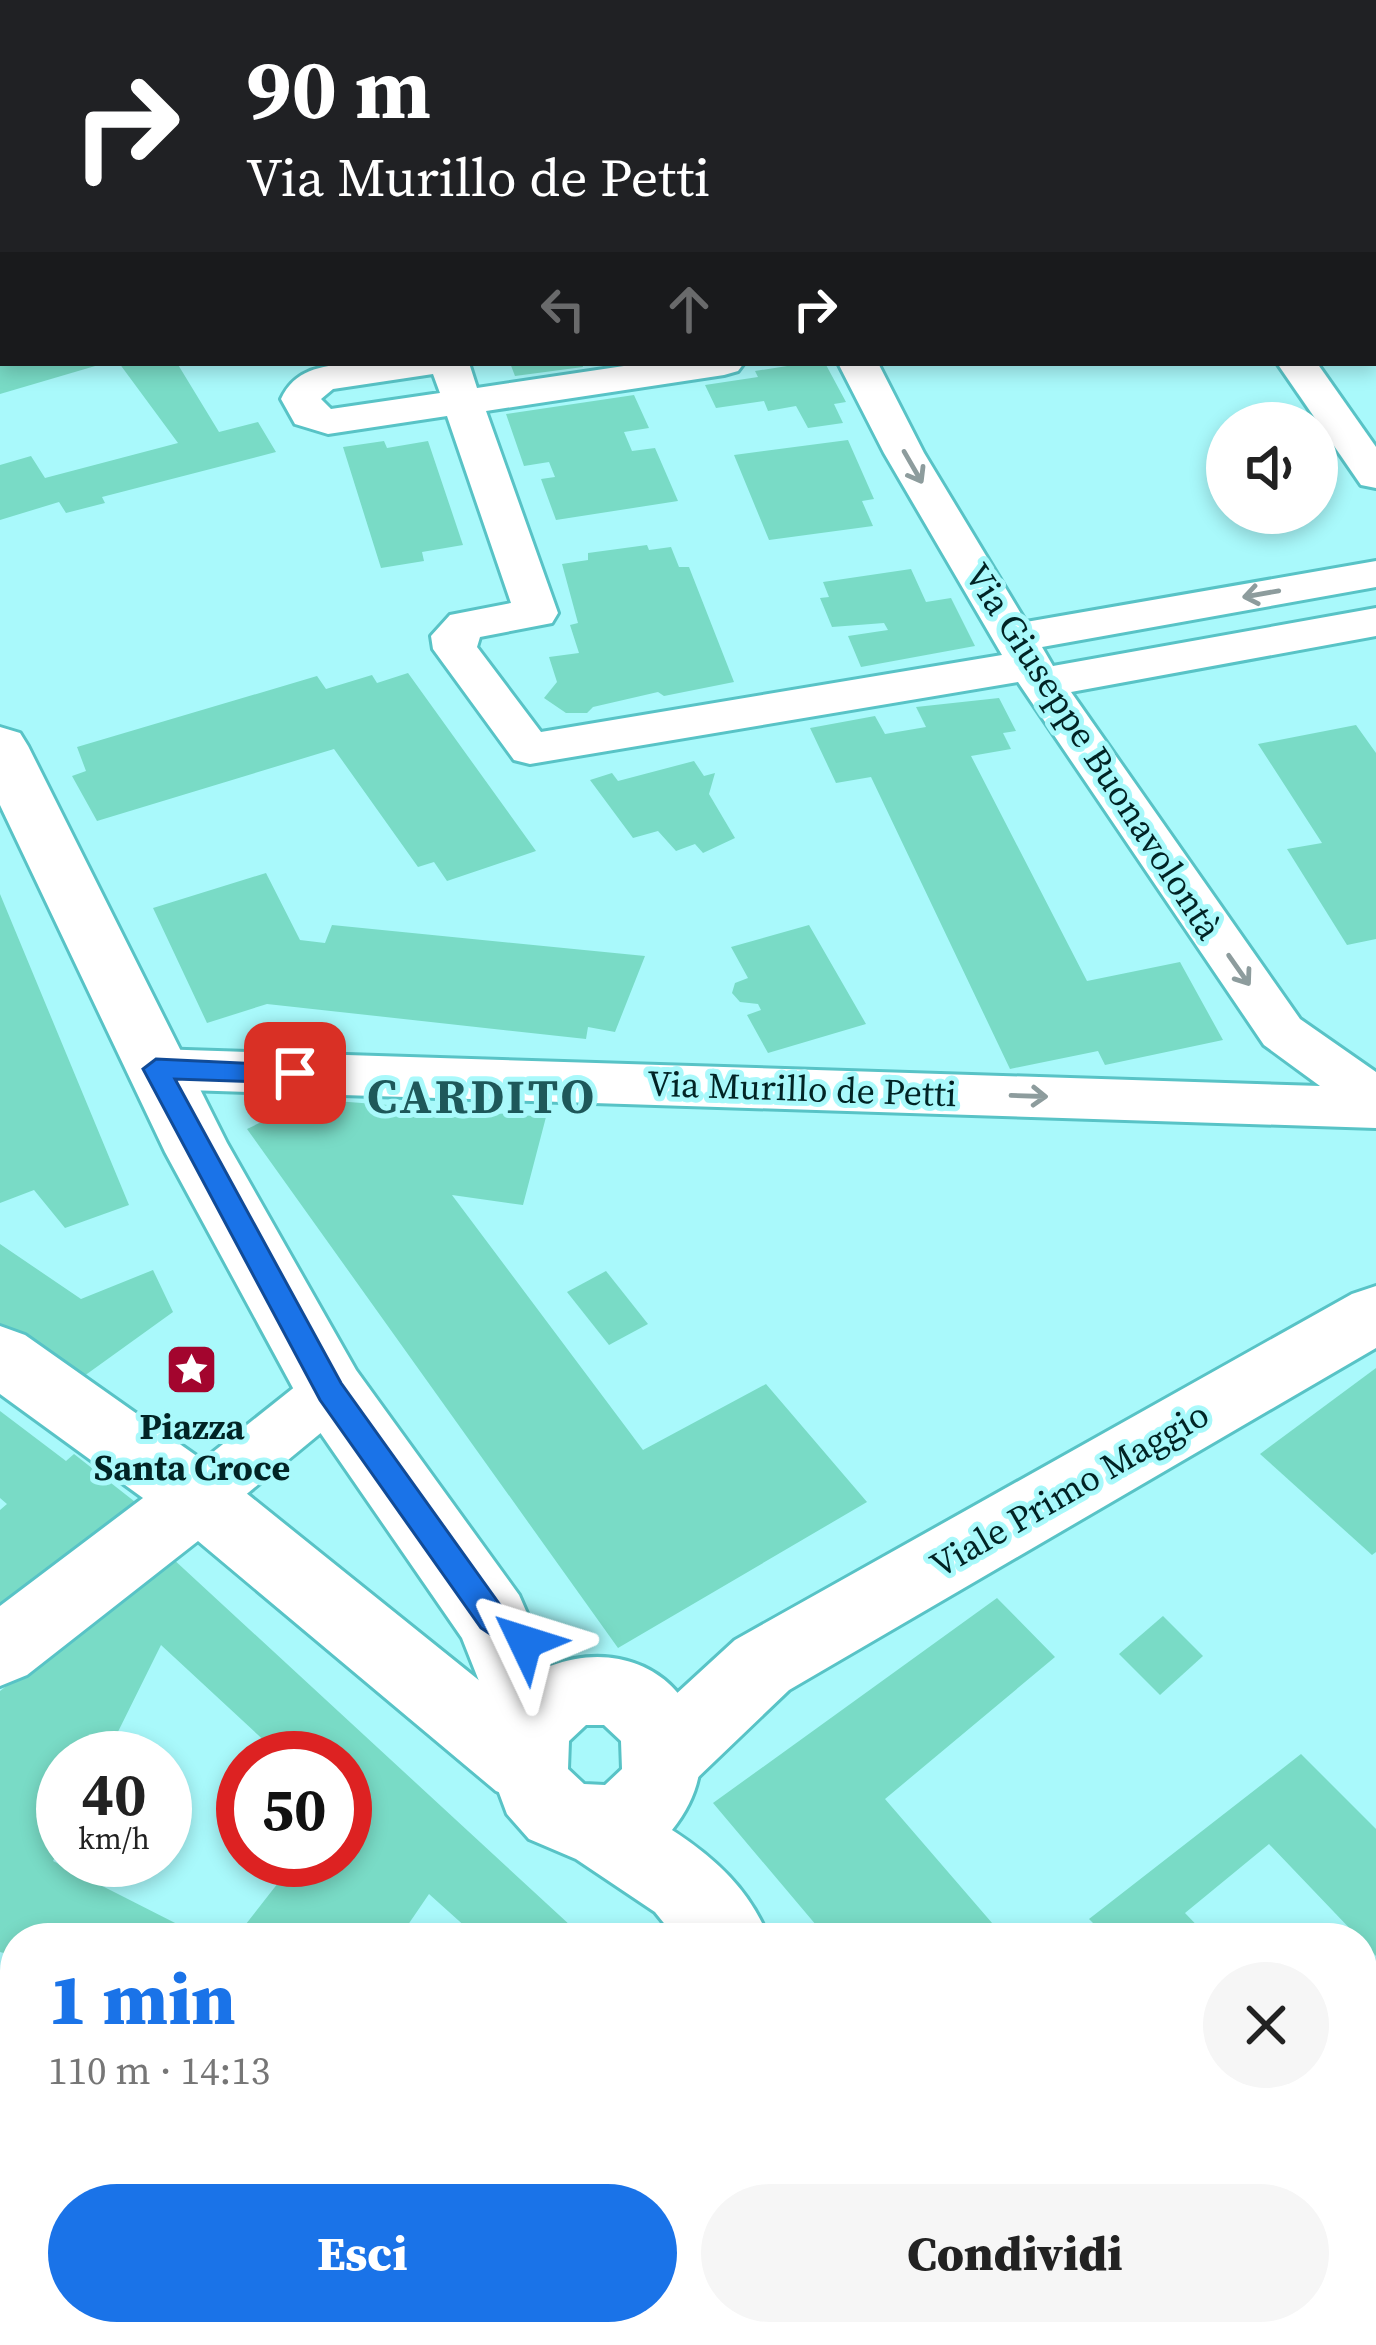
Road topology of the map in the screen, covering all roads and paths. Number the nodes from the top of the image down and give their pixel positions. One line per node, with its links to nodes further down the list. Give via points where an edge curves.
1 (412, 366): 5 (street, via 322,380 301,399 309,415 328,422)
2 (684, 366): 5 (street)
3 (860, 366): 9 (street, Via Giuseppe Buonavolontà, one-way to 9)
4 (1299, 366): 6 (street)
5 (456, 383): 9 (street, via 536,613 466,626 453,636 455,649 530,749)
6 (1376, 476)
7 (1376, 574): 9 (street, one-way to 9)
8 (1376, 622): 9 (street)
9 (1028, 662): 12 (street, Via Giuseppe Buonavolontà, one-way to 12, via 1282,1032)
10 (0, 746): 11 (main road)
11 (156, 1069): 12 (street, Via Murillo de Petti, one-way to 12); 15 (main road)
12 (1376, 1103)
13 (1376, 1314): 18 (main road, Viale Primo Maggio, via 762,1665)
14 (0, 1354): 16 (main road)
15 (331, 1391): 16 (street); 18 (main road, via 492,1618)
16 (200, 1498): 17 (main road); 18 (main road)
17 (0, 1652)
18 (603, 1735): 19 (main road); 19 (main road, via 532,1787 545,1804 588,1821)
19 (706, 1911)

